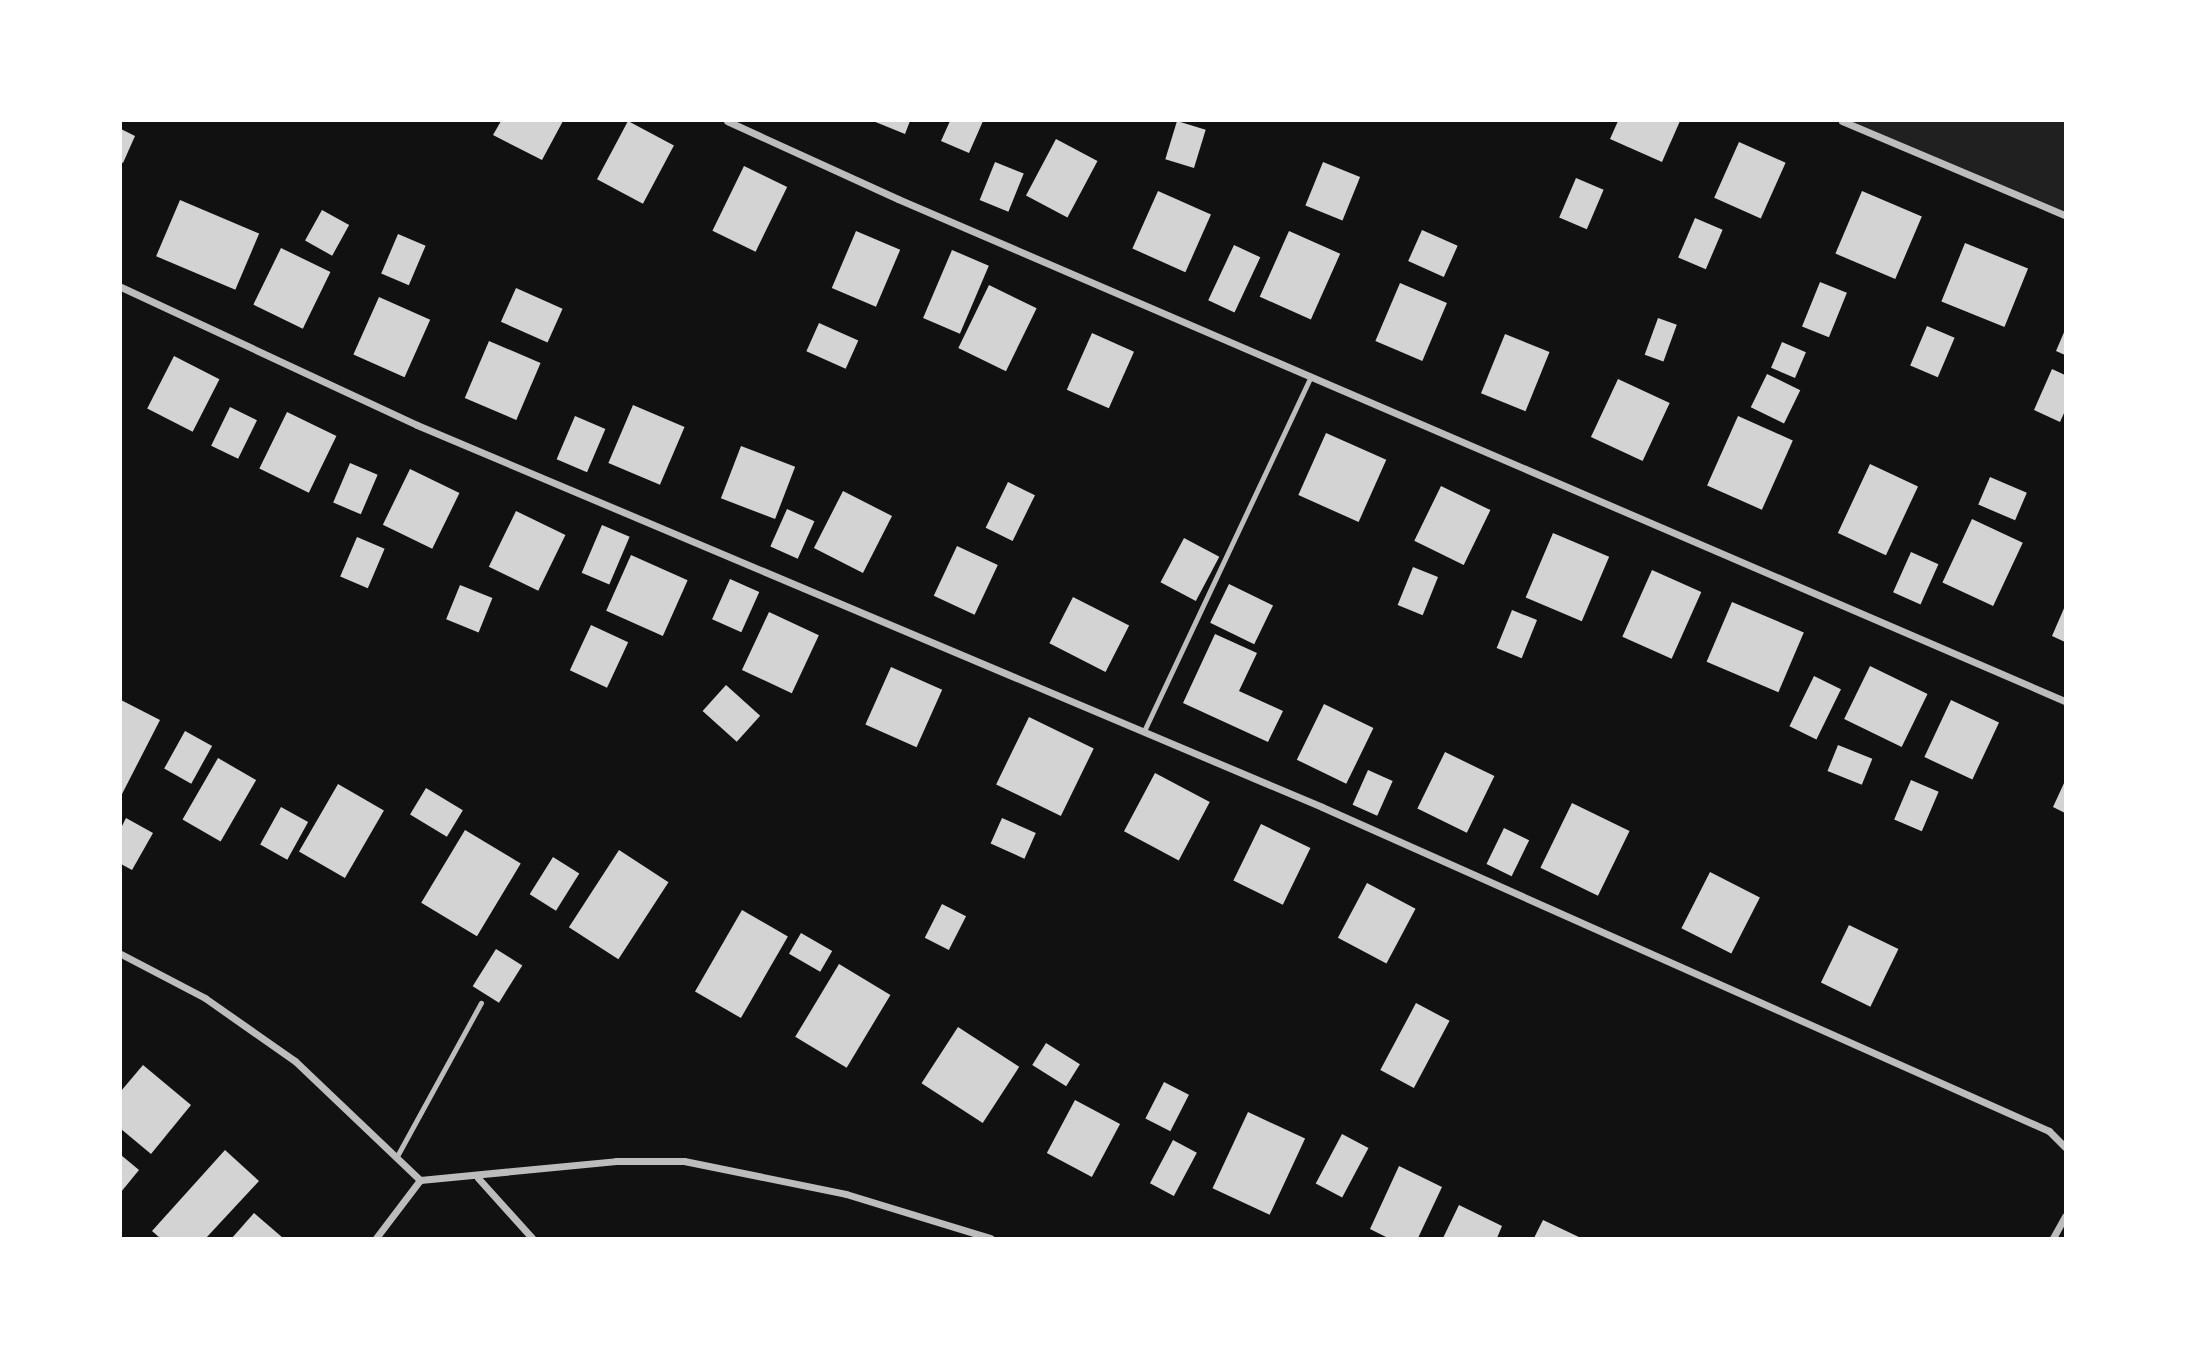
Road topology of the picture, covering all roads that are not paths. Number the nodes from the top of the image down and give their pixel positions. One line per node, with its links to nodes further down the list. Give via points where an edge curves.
1 (727, 121): 5 (street)
2 (1842, 121): 3 (street)
3 (2065, 215)
4 (121, 287): 7 (street, via 417,425)
5 (1311, 376): 6 (street); 7 (lane)
6 (2065, 701)
7 (1144, 731): 10 (street, via 2049,1131)
8 (121, 954): 11 (street, via 205,998 295,1061)
9 (481, 1003): 11 (lane)
10 (2065, 1147)
11 (396, 1158): 13 (street)
12 (478, 1178): 13 (street); 16 (street); 17 (street, via 616,1161 684,1161 846,1194)
13 (420, 1180): 15 (street)
14 (2065, 1216): 18 (street)
15 (376, 1238)
16 (532, 1238)
17 (990, 1238)
18 (2053, 1238)

